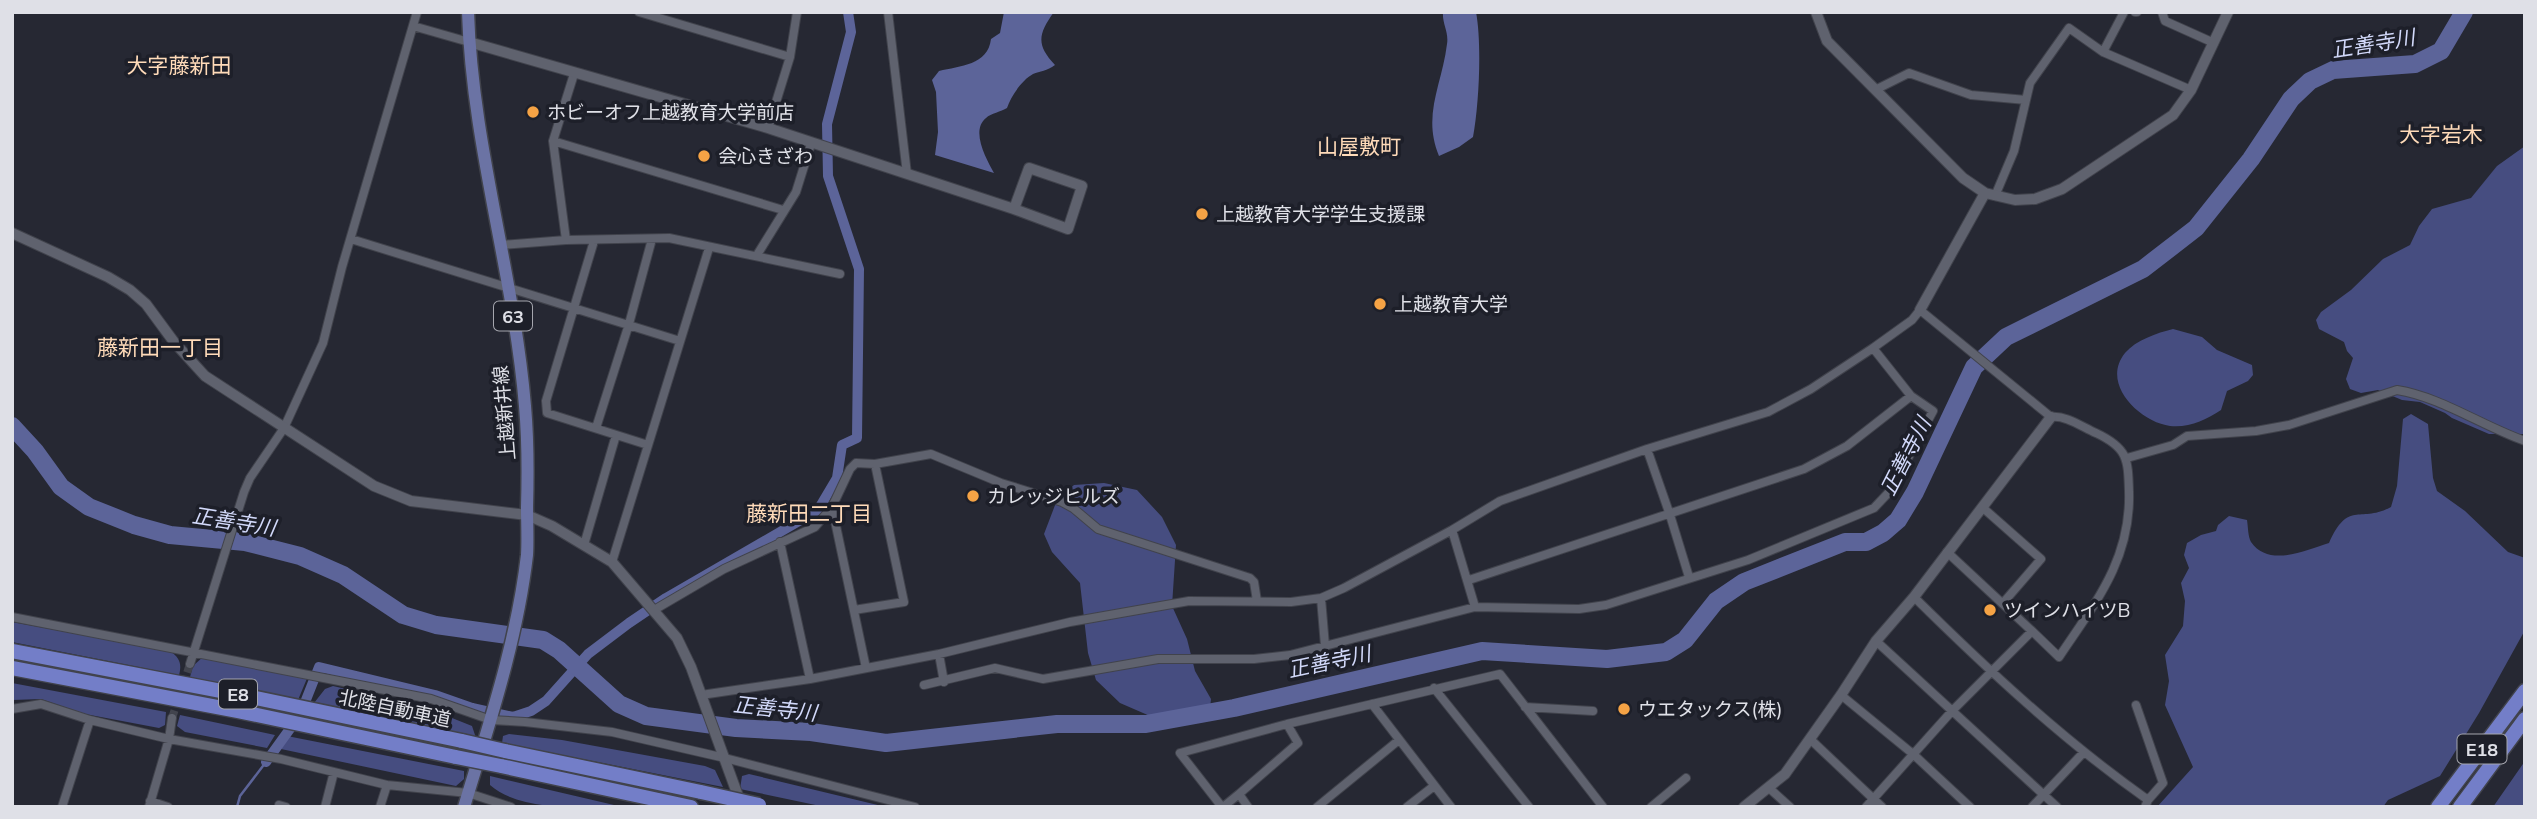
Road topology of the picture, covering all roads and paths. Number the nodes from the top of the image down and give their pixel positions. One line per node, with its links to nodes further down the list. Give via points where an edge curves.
1 (417, 12): 10 (street)
2 (468, 12): 11 (main road, 上越新井線 / 63)
3 (639, 12): 14 (street)
4 (797, 12): 14 (street)
5 (888, 12): 22 (street)
6 (1816, 12): 16 (street, via 1827,41)
7 (2124, 12): 13 (street)
8 (2162, 12): 12 (street, via 2165,22)
9 (2228, 12): 12 (street)
10 (413, 26): 11 (street); 27 (street)
11 (469, 42): 15 (street); 31 (main road, 上越新井線 / 63)
12 (2214, 43): 17 (street)
13 (2103, 52): 17 (street); 18 (street, via 2069,28 2030,83)
14 (790, 57): 19 (street)
15 (574, 74): 19 (street); 20 (street)
16 (1877, 89): 18 (street, via 1909,73 1971,95); 23 (street, via 1964,178)
17 (2191, 90): 23 (street, via 2173,115 2062,189 2035,199)
18 (2026, 100): 23 (street, via 2014,151)
19 (768, 128): 21 (street)
20 (552, 141): 25 (street); 29 (street)
21 (811, 144): 22 (street); 25 (street, via 796,192)
22 (907, 174): 24 (street)
23 (1990, 195): 37 (street)
24 (1014, 209): 24 (street, via 1028,168 1082,186 1068,229)
25 (783, 210): 33 (street)
26 (12, 233): 43 (street, via 130,290 205,376)
27 (351, 239): 35 (street); 43 (street, via 323,343)
28 (652, 239): 30 (street); 32 (street); 38 (street)
29 (566, 240): 30 (street); 31 (street)
30 (594, 241): 36 (street)
31 (500, 245): 35 (main road, 上越新井線 / 63)
32 (709, 247): 33 (street); 39 (street)
33 (757, 256): 34 (street)
34 (839, 274)
35 (509, 288): 36 (street); 53 (main road, 上越新井線 / 63, via 525,403)
36 (575, 308): 38 (street); 44 (street, via 546,401 547,413)
37 (1920, 310): 40 (street); 42 (street)
38 (629, 324): 39 (street); 44 (street)
39 (680, 341): 47 (street)
40 (1873, 348): 41 (street); 48 (street, via 1768,412)
41 (1911, 396): 54 (street, via 1847,446 1804,469); 60 (street, via 1933,411 1880,503 1748,560)
42 (2051, 417): 49 (street, via 2105,437); 52 (street)
43 (284, 428): 53 (street, via 393,495 433,505); 74 (street, via 250,478)
44 (596, 428): 45 (street)
45 (616, 435): 47 (street); 57 (street)
46 (2525, 441): 49 (street, via 2415,393 2397,390 2289,425 2187,436)
47 (648, 445): 59 (street)
48 (1647, 450): 54 (street); 55 (street, via 1500,500)
49 (2127, 458): 70 (street, via 2128,521 2109,581 2059,657)
50 (875, 464): 51 (street, via 856,463); 64 (street, via 932,454 1001,484 1062,502 1098,529 1250,579); 68 (street, via 904,602)
51 (832, 507): 56 (street, via 815,527); 68 (street)
52 (1982, 507): 58 (street); 65 (street, via 2041,559)
53 (527, 515): 57 (street); 97 (main road, 上越新井線 / 63, via 527,553)
54 (1670, 515): 60 (street); 61 (street)
55 (1452, 530): 61 (street); 63 (street)
56 (780, 542): 67 (street); 81 (street)
57 (584, 545): 59 (street)
58 (1947, 552): 62 (street); 65 (street)
59 (612, 562): 67 (street)
60 (1689, 577): 66 (street, via 1606,605 1579,609)
61 (1469, 580): 66 (street)
62 (1914, 597): 71 (street); 80 (street)
63 (1321, 598): 64 (street); 72 (street)
64 (1257, 601): 75 (street, via 1189,601 1070,622)
65 (2003, 603): 70 (street)
66 (1475, 607): 72 (street)
67 (654, 610): 86 (street, via 677,638)
68 (854, 610): 78 (street)
69 (12, 617): 74 (street)
70 (2032, 631): 80 (street)
71 (1876, 641): 87 (street); 92 (street)
72 (1325, 646): 79 (street); 82 (street, via 1254,659 1158,659 1043,679 995,668)
73 (12, 651): 116 (highway, 北陸自動車道 / E8, bridge)
74 (193, 652): 76 (street); 97 (street, via 431,699)
75 (939, 654): 78 (street); 82 (street)
76 (190, 664)
77 (12, 668): 126 (highway, 北陸自動車道 / E8, bridge)
78 (866, 668): 81 (street)
79 (1323, 671)
80 (1991, 673): 92 (street); 102 (street)
81 (810, 679): 86 (street)
82 (944, 682): 83 (street)
83 (924, 685)
84 (1434, 688): 88 (street); 90 (street, via 1500,674); 134 (street)
85 (2525, 691): 144 (highway, E18)
86 (701, 695): 104 (street)
87 (1842, 695): 100 (street); 103 (street)
88 (1372, 704): 98 (street); 101 (street)
89 (2136, 705): 114 (street, via 2163,783)
90 (1525, 707): 91 (street); 135 (street)
91 (1593, 710)
92 (1952, 710): 103 (street); 112 (street)
93 (13, 711): 96 (street, via 41,704)
94 (172, 718): 99 (street)
95 (2525, 719): 117 (highway, E18)
96 (90, 720): 99 (street); 118 (street)
97 (491, 720): 104 (street, via 612,732); 110 (main road, 上越新井線 / 63)
98 (1287, 724): 111 (street, via 1298,743); 129 (street, via 1180,753)
99 (169, 739): 105 (street); 115 (street)
100 (1810, 739): 109 (street); 113 (street)
101 (1399, 740): 108 (street); 131 (street)
102 (2084, 752): 112 (street); 114 (street)
103 (1913, 754): 113 (street); 141 (street)
104 (725, 758): 127 (street); 128 (street)
105 (334, 772): 107 (street); 122 (street)
106 (1686, 778): 136 (street)
107 (387, 785): 110 (street); 123 (street)
108 (1434, 786): 132 (street); 133 (street)
109 (1769, 788): 137 (street); 138 (street)
110 (468, 793): 124 (main road, 上越新井線 / 63); 125 (street)
111 (1239, 794): 129 (street); 130 (street)
112 (2043, 794): 142 (street); 143 (street)
113 (1873, 799): 139 (street); 140 (street)
114 (2147, 803)
115 (149, 804): 119 (street)
116 (764, 806)
117 (2460, 806)
118 (62, 807)
119 (168, 807)
120 (279, 807): 121 (street)
121 (286, 807)
122 (325, 807)
123 (380, 807)
124 (464, 807)
125 (511, 807)
126 (691, 807)
127 (743, 807)
128 (915, 807)
129 (1222, 807)
130 (1248, 807)
131 (1317, 807)
132 (1408, 807)
133 (1451, 807)
134 (1529, 807)
135 (1603, 807)
136 (1651, 807)
137 (1744, 807)
138 (1790, 807)
139 (1866, 807)
140 (1882, 807)
141 (1970, 807)
142 (2032, 807)
143 (2057, 807)
144 (2438, 807)

